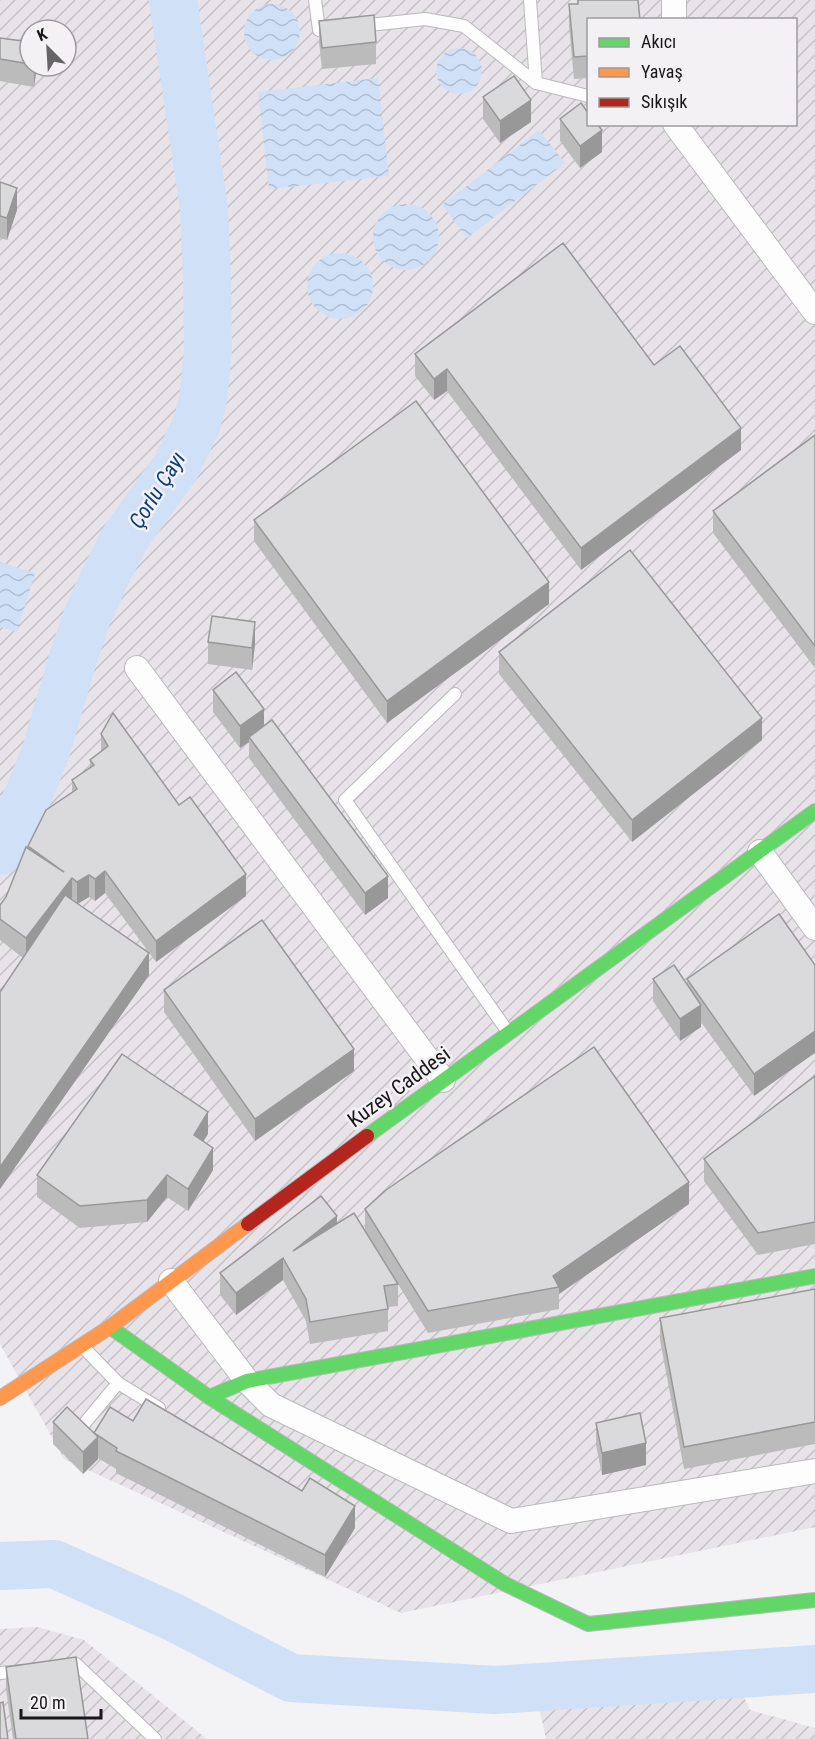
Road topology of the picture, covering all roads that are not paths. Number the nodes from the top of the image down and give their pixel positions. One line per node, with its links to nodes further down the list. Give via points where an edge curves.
1 (315, 0): 5 (lane, via 320,30 425,19 464,26)
2 (530, 0): 5 (lane)
3 (674, 0): 4 (street)
4 (674, 18)
5 (536, 83): 6 (lane)
6 (587, 96)
7 (676, 126): 8 (street)
8 (815, 312)
9 (137, 668): 15 (street)
10 (455, 694): 14 (lane, via 345,800)
11 (815, 811): 12 (street, Kuzey Caddesi)
12 (760, 852): 13 (street); 14 (street, Kuzey Caddesi)
13 (815, 928)
14 (508, 1033): 15 (street, Kuzey Caddesi)
15 (443, 1080): 17 (street, Kuzey Caddesi)
16 (815, 1276): 20 (street)
17 (171, 1281): 18 (street, Kuzey Caddesi); 20 (street)
18 (110, 1327): 19 (street, Kuzey Caddesi); 23 (street)
19 (81, 1346): 21 (lane); 22 (street, Kuzey Caddesi)
20 (247, 1382): 23 (street); 26 (street, via 271,1405 511,1521)
21 (118, 1383): 24 (lane); 25 (lane)
22 (2, 1392)
23 (209, 1397): 27 (street, via 505,1584 588,1624)
24 (169, 1414)
25 (84, 1424)
26 (815, 1471)
27 (815, 1600)
28 (54, 1667): 31 (lane, via 76,1664)
29 (32, 1670): 30 (lane)
30 (0, 1673)
31 (155, 1739)

